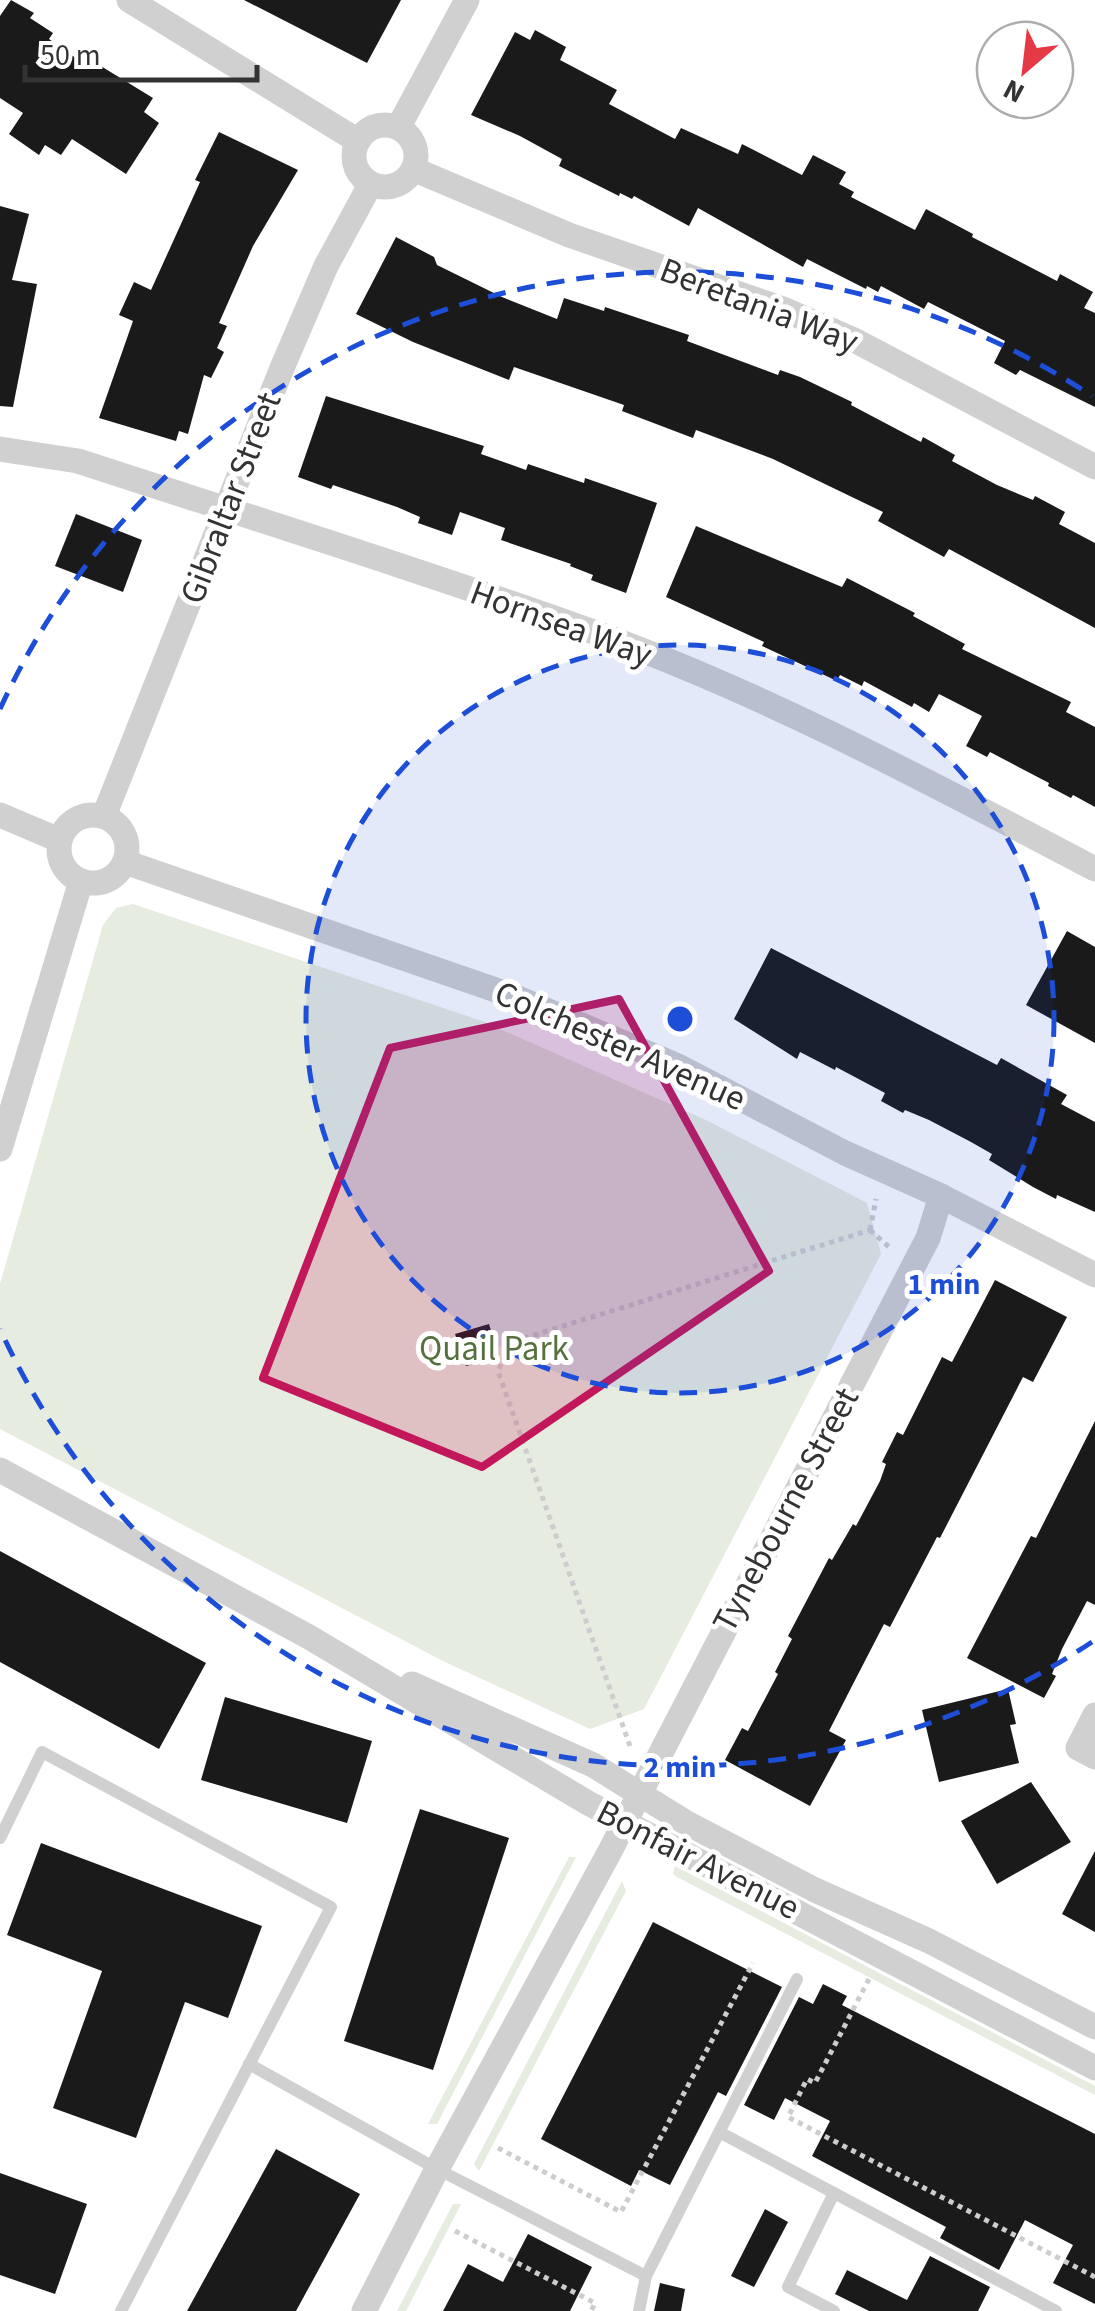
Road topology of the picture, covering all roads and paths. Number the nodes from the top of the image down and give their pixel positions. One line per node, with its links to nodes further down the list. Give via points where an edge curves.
1 (130, 0): 4 (street)
2 (467, 0): 3 (street)
3 (398, 128): 4 (street, via 373,127); 5 (street, via 415,148)
4 (358, 141): 6 (street, via 354,160)
5 (413, 169): 6 (street, via 400,183); 8 (street, Beretania Way, via 568,235 856,341)
6 (370, 185): 9 (street, Gibraltar Street, via 326,266)
7 (0, 448): 9 (street, Hornsea Way, via 78,461)
8 (1095, 467)
9 (225, 509): 11 (street, Gibraltar Street); 14 (street, Hornsea Way, via 604,636 742,692)
10 (0, 815): 12 (street)
11 (104, 816): 12 (street, via 82,816); 13 (street, via 127,840)
12 (60, 840): 15 (street, via 61,862)
13 (125, 862): 15 (street, via 110,880); 18 (street, Colchester Avenue, via 513,996 678,1066)
14 (1095, 869)
15 (81, 881): 16 (street)
16 (0, 1148)
17 (876, 1196): 19 (path)
18 (941, 1196): 21 (street, Colchester Avenue); 27 (street, Tynebourne Street, via 928,1238)
19 (870, 1230): 20 (path); 25 (path, via 522,1339 498,1371)
20 (891, 1249)
21 (1095, 1275)
22 (0, 1470): 23 (street, Bonfair Avenue)
23 (309, 1637): 27 (street, Bonfair Avenue, via 592,1765); 28 (street, Bonfair Avenue)
24 (1095, 1716): 26 (street, via 1078,1748)
25 (630, 1746)
26 (1095, 1757)
27 (639, 1794): 28 (street, Tynebourne Street); 33 (street, Bonfair Avenue, via 815,1890)
28 (625, 1822): 35 (street, Bonfair Avenue); 38 (street, Tynebourne Street)
29 (0, 1838): 34 (lane, via 42,1752 331,1907)
30 (753, 1963): 37 (path, via 620,2212)
31 (797, 1979): 36 (lane)
32 (868, 1979): 42 (path, via 815,2084 807,2079 788,2118)
33 (1095, 2027)
34 (249, 2064): 38 (lane); 43 (lane)
35 (1095, 2068)
36 (721, 2133): 39 (lane); 41 (lane)
37 (498, 2148)
38 (437, 2169): 41 (lane); 44 (street, Tynebourne Street)
39 (834, 2193): 47 (lane, via 788,2286); 48 (lane)
40 (455, 2231): 45 (path, via 595,2303)
41 (646, 2276): 46 (lane)
42 (1095, 2277)
43 (121, 2311)
44 (364, 2311)
45 (591, 2311)
46 (640, 2311)
47 (834, 2311)
48 (1056, 2311)

